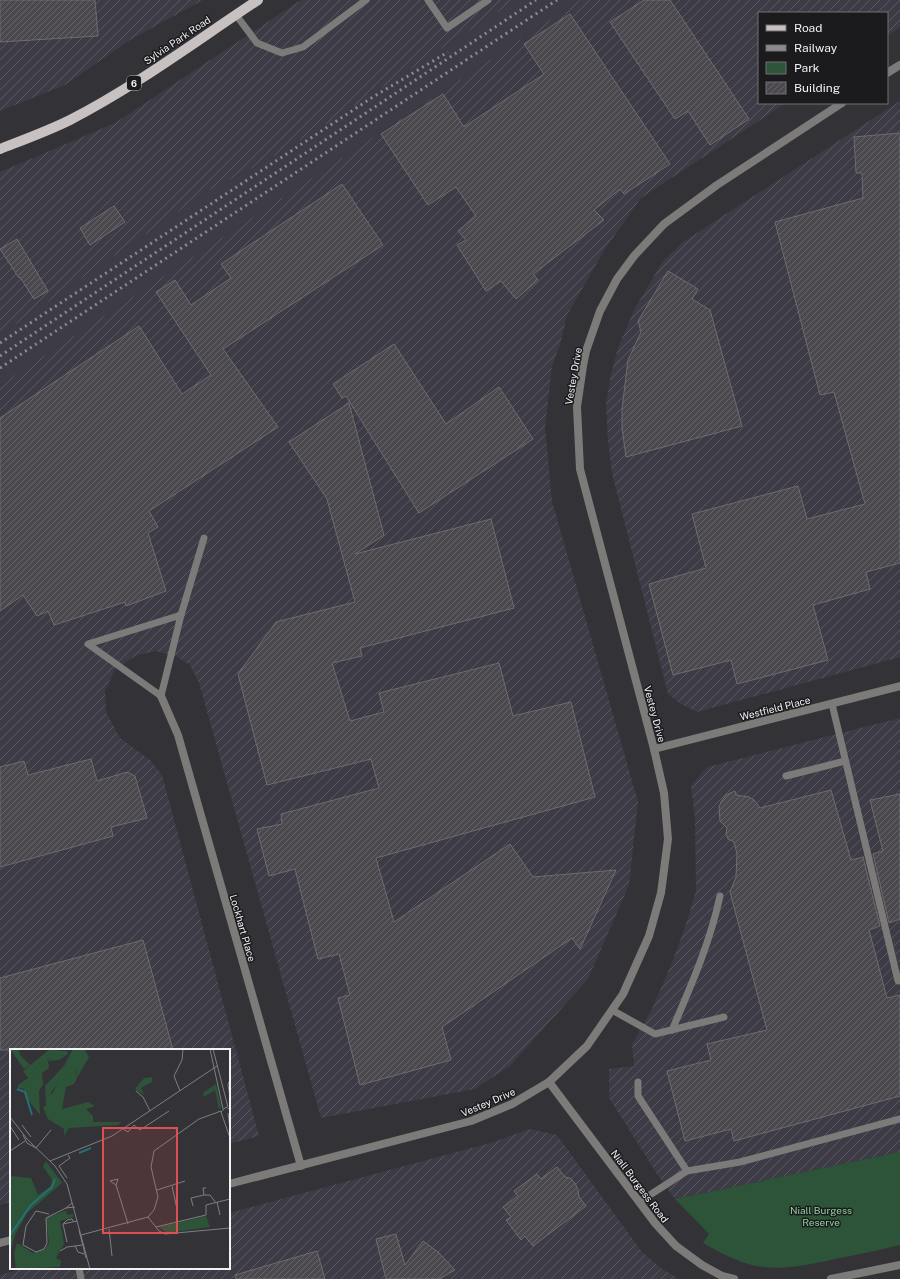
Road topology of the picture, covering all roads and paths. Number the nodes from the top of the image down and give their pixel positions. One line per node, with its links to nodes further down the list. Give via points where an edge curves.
1 (258, 0): 5 (main road, Sylvia Park Road / 6)
2 (366, 0): 5 (lane, via 303,47 282,53 257,43)
3 (428, 0): 4 (lane, via 447,28)
4 (488, 0)
5 (236, 15): 9 (main road, Sylvia Park Road / 6, via 102,102 69,120)
6 (900, 65): 7 (street)
7 (888, 72)
8 (840, 104): 15 (street, Vestey Drive, via 717,184 664,224 634,256 617,279 600,311 586,351 577,407 580,469)
9 (0, 149)
10 (204, 538): 11 (lane)
11 (181, 615): 13 (lane); 13 (lane, via 88,644)
12 (900, 686): 14 (street, Westfield Place)
13 (161, 696): 26 (street, Lockhart Place, via 178,735)
14 (832, 704): 15 (street, Westfield Place); 16 (lane)
15 (654, 750): 20 (street, Vestey Drive, via 664,793 668,839 661,893 649,936 623,994)
16 (845, 761): 17 (lane); 19 (lane)
17 (786, 776)
18 (720, 896): 22 (lane, via 698,970)
19 (898, 981)
20 (612, 1010): 22 (lane, via 655,1034); 23 (street, Vestey Drive, via 587,1046)
21 (724, 1017): 22 (lane)
22 (672, 1030)
23 (549, 1082): 26 (street, Vestey Drive, via 512,1104 471,1121); 29 (street, Niall Burgess Road)
24 (638, 1082): 27 (lane, via 638,1096)
25 (900, 1119): 27 (lane, via 740,1162)
26 (301, 1166): 28 (street, Vestey Drive)
27 (687, 1171): 29 (lane)
28 (230, 1184)
29 (639, 1202): 35 (street, Niall Burgess Road, via 676,1246 702,1265 722,1276)
30 (10, 1240): 31 (street)
31 (0, 1243)
32 (900, 1265): 36 (street)
33 (79, 1269): 34 (lane)
34 (81, 1279)
35 (734, 1279)
36 (831, 1279)

